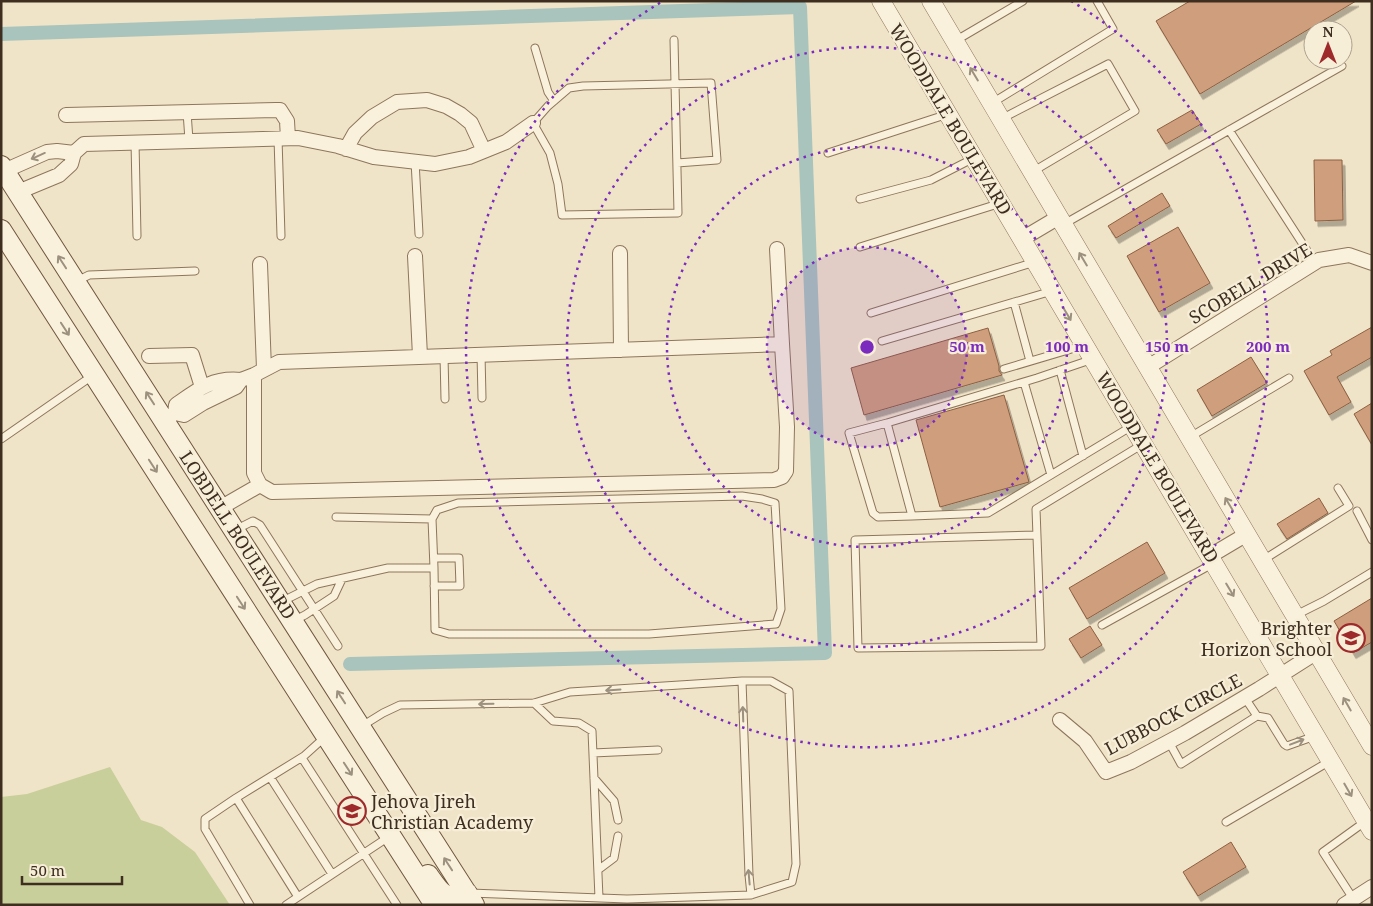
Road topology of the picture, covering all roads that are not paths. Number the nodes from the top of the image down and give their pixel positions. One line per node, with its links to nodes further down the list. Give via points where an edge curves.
1 (882, 1): 13 (street, WOODDALE BOULEVARD)
2 (931, 1): 6 (street)
3 (1023, 1): 6 (lane)
4 (1097, 1): 11 (lane, via 1113,29)
5 (674, 40): 9 (lane)
6 (955, 41): 11 (street, one-way to 6)
7 (535, 48): 10 (lane, via 548,92)
8 (1335, 70): 17 (lane)
9 (676, 84): 10 (lane, via 583,86 569,88); 27 (lane); 27 (lane, via 711,83 717,160)
10 (554, 101): 16 (lane)
11 (991, 103): 15 (street)
12 (187, 112): 14 (street); 18 (street, via 280,110 287,121); 19 (lane)
13 (948, 114): 24 (lane); 25 (street, WOODDALE BOULEVARD)
14 (66, 115)
15 (1001, 119): 29 (street); 29 (lane, via 1108,64 1135,111)
16 (533, 123): 22 (street, via 506,142); 27 (lane, via 550,153 562,215 678,212)
17 (1229, 130): 33 (lane); 44 (lane)
18 (283, 138): 19 (street); 21 (street, via 298,138); 37 (lane)
19 (188, 140): 20 (street)
20 (135, 142): 23 (street, via 84,144); 36 (lane)
21 (346, 149): 22 (street, via 355,133 372,117 397,102 427,100 446,106 471,123); 26 (street, via 374,157)
22 (484, 151): 26 (street, via 469,158 435,164)
23 (74, 153): 28 (street, one-way to 28, via 47,152); 30 (street, via 71,164 58,176)
24 (828, 153)
25 (974, 158): 31 (lane, via 930,180); 32 (street, WOODDALE BOULEVARD)
26 (416, 161): 35 (lane)
27 (677, 163)
28 (3, 169): 30 (main road, LOBDELL BOULEVARD)
29 (1032, 172): 33 (street)
30 (18, 192): 48 (main road, LOBDELL BOULEVARD, one-way to 30)
31 (860, 199)
32 (1001, 203): 38 (street, WOODDALE BOULEVARD); 39 (lane)
33 (1061, 221): 38 (street); 62 (street, one-way to 33)
34 (1, 230): 65 (main road, LOBDELL BOULEVARD, one-way to 65)
35 (419, 234)
36 (137, 236)
37 (281, 236)
38 (1022, 239): 43 (street, WOODDALE BOULEVARD)
39 (860, 246)
40 (777, 249): 53 (street)
41 (620, 253): 54 (street)
42 (416, 256): 59 (street)
43 (1036, 262): 49 (street, WOODDALE BOULEVARD); 51 (lane)
44 (1315, 263): 45 (street, SCOBELL DRIVE, via 1349,255); 62 (street, SCOBELL DRIVE)
45 (1372, 263)
46 (260, 264): 66 (street)
47 (195, 271): 48 (lane, via 89,275)
48 (76, 282): 57 (main road, LOBDELL BOULEVARD)
49 (1053, 290): 50 (lane); 55 (street, WOODDALE BOULEVARD, one-way to 55)
50 (1014, 302): 52 (lane); 61 (lane)
51 (871, 313)
52 (882, 341)
53 (782, 344): 54 (street); 81 (street, via 786,471 774,480 272,492)
54 (621, 350): 56 (street)
55 (1089, 352): 61 (lane); 64 (lane); 75 (street, WOODDALE BOULEVARD)
56 (481, 354): 60 (street); 71 (lane)
57 (123, 356): 65 (main road); 73 (main road, LOBDELL BOULEVARD, one-way to 57)
58 (149, 356): 69 (street, via 192,355)
59 (420, 356): 60 (street); 66 (street, via 278,362)
60 (444, 356): 72 (lane)
61 (1030, 361): 63 (lane)
62 (1148, 367): 76 (street)
63 (1004, 369)
64 (1060, 370): 68 (lane); 79 (lane)
65 (94, 375): 77 (lane); 114 (main road, LOBDELL BOULEVARD, one-way to 114)
66 (253, 375): 69 (street, via 219,380); 70 (street); 81 (street, via 254,473)
67 (1289, 378): 76 (lane)
68 (1024, 382): 74 (lane); 80 (lane)
69 (201, 393): 70 (street); 70 (street); 73 (street, via 184,415)
70 (218, 397)
71 (482, 398)
72 (444, 399)
73 (169, 417): 83 (main road, LOBDELL BOULEVARD)
74 (887, 423): 85 (lane); 85 (lane, via 849,433 873,513 878,517)
75 (1133, 426): 78 (street, WOODDALE BOULEVARD); 79 (lane)
76 (1190, 437): 89 (street, one-way to 76)
77 (1, 439)
78 (1144, 444): 90 (lane, via 1036,508); 93 (street, WOODDALE BOULEVARD)
79 (1083, 456): 80 (lane)
80 (1051, 475): 85 (lane, via 988,513)
81 (260, 485): 83 (street)
82 (1338, 488): 94 (lane, via 1349,506)
83 (220, 508): 88 (main road, LOBDELL BOULEVARD)
84 (1357, 511): 91 (lane)
85 (912, 516)
86 (336, 517): 87 (lane)
87 (432, 519): 92 (lane); 98 (lane, via 437,510 458,503 762,498 774,503 780,609 776,624 649,634 449,634 434,630)
88 (234, 530): 99 (lane, via 253,521 260,525); 100 (main road, LOBDELL BOULEVARD)
89 (1247, 534): 93 (street); 94 (street)
90 (1037, 535): 90 (lane, via 1041,646 858,648 855,540)
91 (1372, 540)
92 (434, 558): 95 (lane); 98 (lane, via 459,558 460,586)
93 (1212, 559): 104 (lane); 107 (street, WOODDALE BOULEVARD, one-way to 107)
94 (1262, 560): 102 (street)
95 (434, 568): 97 (lane, via 388,568); 98 (lane)
96 (1372, 572): 102 (lane)
97 (342, 579): 99 (lane, via 317,584); 101 (lane, via 334,596)
98 (434, 586)
99 (303, 591): 100 (lane); 101 (lane)
100 (281, 602): 103 (main road, LOBDELL BOULEVARD)
101 (314, 609): 103 (lane); 105 (lane)
102 (1295, 615): 106 (street)
103 (293, 621): 113 (main road, LOBDELL BOULEVARD, one-way to 103)
104 (1102, 625)
105 (338, 646)
106 (1317, 652): 107 (street, LUBBOCK CIRCLE); 117 (street, one-way to 106)
107 (1281, 676): 109 (street, LUBBOCK CIRCLE); 115 (street, WOODDALE BOULEVARD)
108 (742, 681): 110 (lane, one-way to 110, via 570,692); 134 (lane, one-way to 108); 134 (lane, via 771,681 789,691 796,864 792,882)
109 (1245, 698): 111 (lane); 116 (street, LUBBOCK CIRCLE)
110 (534, 704): 113 (lane, one-way to 113, via 400,705); 119 (lane, via 553,721 579,723 592,731)
111 (1257, 716): 115 (lane, one-way to 115, via 1268,718 1287,746); 116 (lane, via 1181,764)
112 (1060, 720): 116 (street, LUBBOCK CIRCLE, via 1085,741 1106,772)
113 (360, 727): 137 (main road, LOBDELL BOULEVARD, one-way to 113)
114 (327, 735): 120 (lane); 129 (main road, LOBDELL BOULEVARD, one-way to 129)
115 (1316, 736): 121 (street, WOODDALE BOULEVARD)
116 (1169, 742)
117 (1372, 746)
118 (658, 750): 119 (lane)
119 (593, 752): 123 (lane)
120 (302, 758): 122 (lane); 130 (lane)
121 (1331, 760): 126 (lane); 127 (street, WOODDALE BOULEVARD, one-way to 127)
122 (270, 777): 124 (lane); 132 (lane)
123 (594, 778): 125 (lane, via 614,801); 131 (lane)
124 (236, 798): 135 (lane); 139 (lane, via 206,819 204,829)
125 (618, 820)
126 (1226, 822)
127 (1369, 826): 138 (lane, via 1323,852)
128 (618, 836): 131 (lane, via 614,858)
129 (393, 839): 130 (lane); 137 (main road, via 411,851 442,894); 142 (main road, LOBDELL BOULEVARD)
130 (364, 854): 132 (lane); 141 (lane)
131 (598, 870): 136 (lane)
132 (332, 874): 135 (lane)
133 (1372, 887): 138 (street)
134 (751, 896): 136 (lane)
135 (298, 897): 140 (lane)
136 (599, 898): 137 (lane)
137 (471, 899)
138 (1352, 903)
139 (250, 905)
140 (286, 905)
141 (397, 905)
142 (435, 905)

